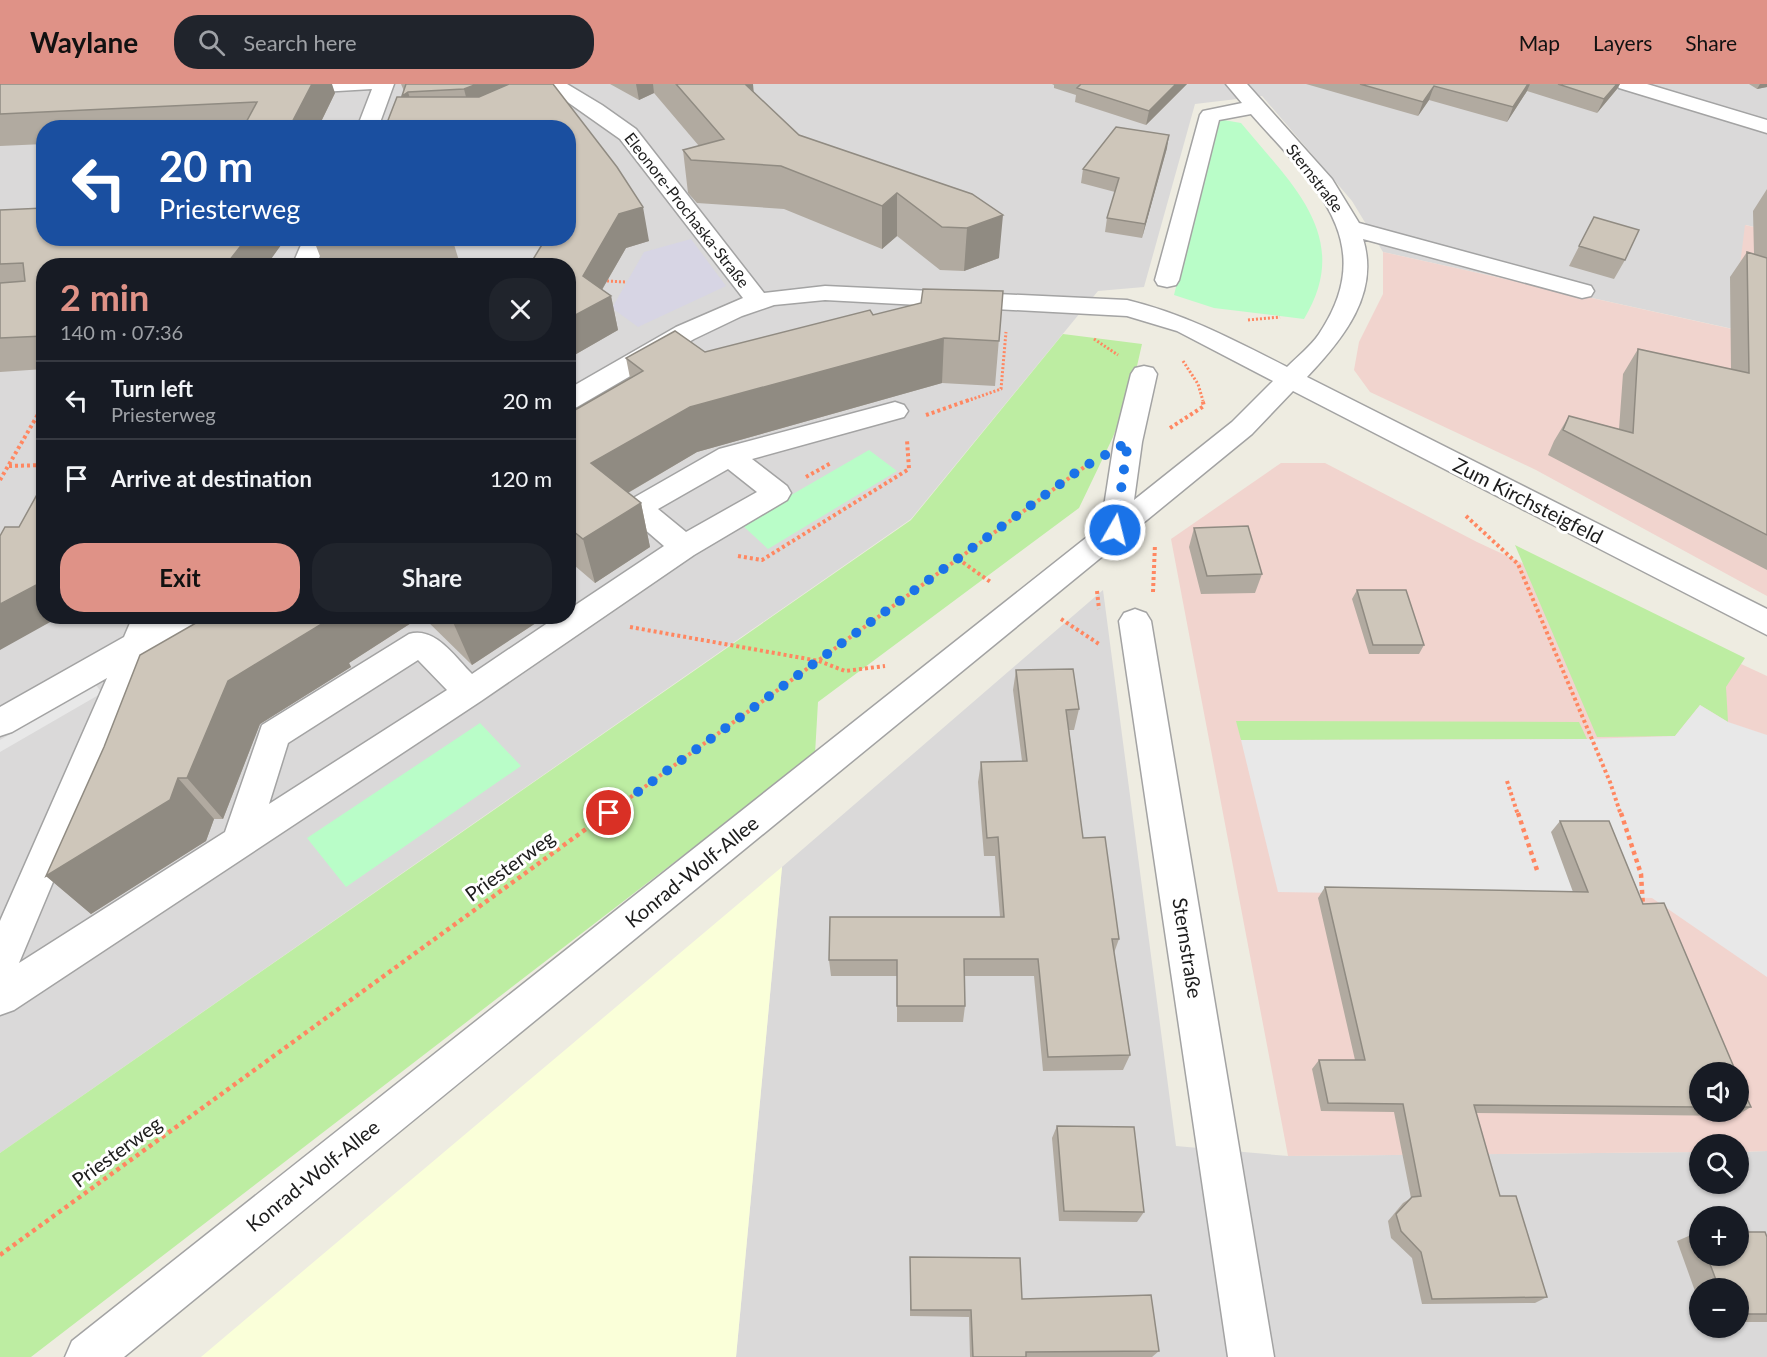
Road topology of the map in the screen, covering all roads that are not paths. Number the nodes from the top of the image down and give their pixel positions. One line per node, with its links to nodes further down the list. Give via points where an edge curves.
1 (369, 84): 6 (street)
2 (384, 84): 9 (street)
3 (1236, 84): 8 (street, Sternstraße)
4 (1626, 84): 10 (street)
5 (556, 86): 7 (street); 15 (street, Eleonore-Prochaska-Straße, via 628,134)
6 (272, 88)
7 (534, 100)
8 (1256, 107): 11 (street, Sternstraße, via 1324,184); 12 (street, via 1210,115)
9 (370, 120)
10 (1767, 127)
11 (1350, 228): 13 (street); 20 (street, Sternstraße, via 1356,254 1354,289 1329,339)
12 (1167, 280)
13 (1582, 291)
14 (903, 298): 15 (street, Zum Kirchsteigfeld, via 825,294); 16 (street); 20 (street, Zum Kirchsteigfeld, via 1097,305 1143,312 1186,326)
15 (759, 302): 17 (street, Zum Kirchsteigfeld, via 726,313)
16 (897, 324)
17 (674, 341): 18 (street); 21 (street, Zum Kirchsteigfeld)
18 (701, 355)
19 (1144, 374): 24 (street, via 1128,442)
20 (1290, 380): 24 (street, Konrad-Wolf-Allee, via 1242,428); 28 (street, Zum Kirchsteigfeld)
21 (576, 396)
22 (901, 422): 23 (street)
23 (729, 456): 25 (street, via 638,508); 25 (street, via 777,493)
24 (1115, 530): 37 (street, Konrad-Wolf-Allee)
25 (684, 547): 26 (street)
26 (576, 611)
27 (1135, 621): 38 (street, Sternstraße)
28 (1767, 623)
29 (164, 624): 31 (street)
30 (558, 624): 32 (street)
31 (143, 631): 33 (street); 35 (street)
32 (470, 692): 34 (street); 34 (street, via 420,643 274,735)
33 (0, 723)
34 (240, 840): 36 (street)
35 (0, 964)
36 (0, 998)
37 (88, 1357)
38 (1251, 1357)

